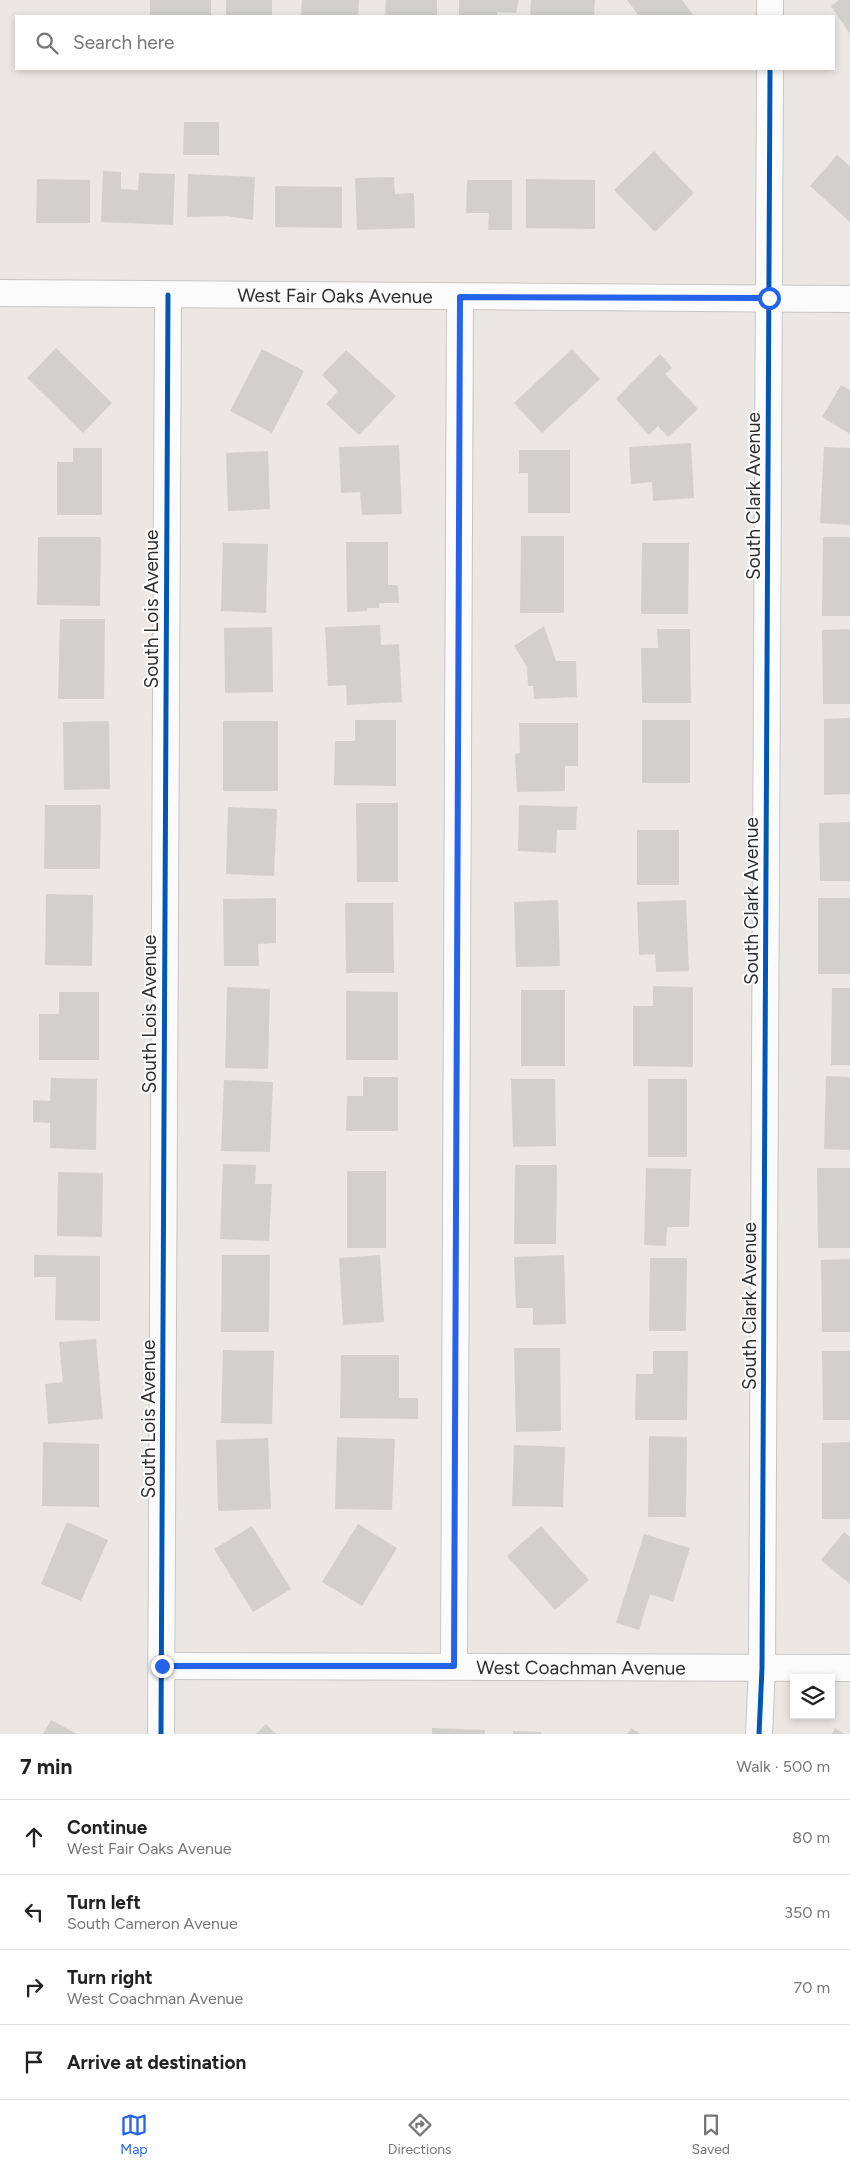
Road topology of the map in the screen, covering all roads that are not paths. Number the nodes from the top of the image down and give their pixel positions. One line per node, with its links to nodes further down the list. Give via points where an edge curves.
1 (770, 0): 2 (street)
2 (770, 15)
3 (770, 70): 7 (street, South Clark Avenue)
4 (0, 293): 5 (street, West Fair Oaks Avenue)
5 (168, 295): 6 (street, West Fair Oaks Avenue); 9 (street, South Lois Avenue)
6 (460, 297): 7 (street, West Fair Oaks Avenue); 10 (street)
7 (769, 298): 8 (street, West Fair Oaks Avenue); 11 (street, South Clark Avenue)
8 (850, 299)
9 (162, 1666): 10 (street, West Coachman Avenue); 13 (street, South Lois Avenue)
10 (454, 1666): 11 (street, West Coachman Avenue)
11 (762, 1668): 12 (street, West Coachman Avenue); 14 (street, South Clark Avenue)
12 (850, 1668)
13 (161, 1734)
14 (759, 1734)

